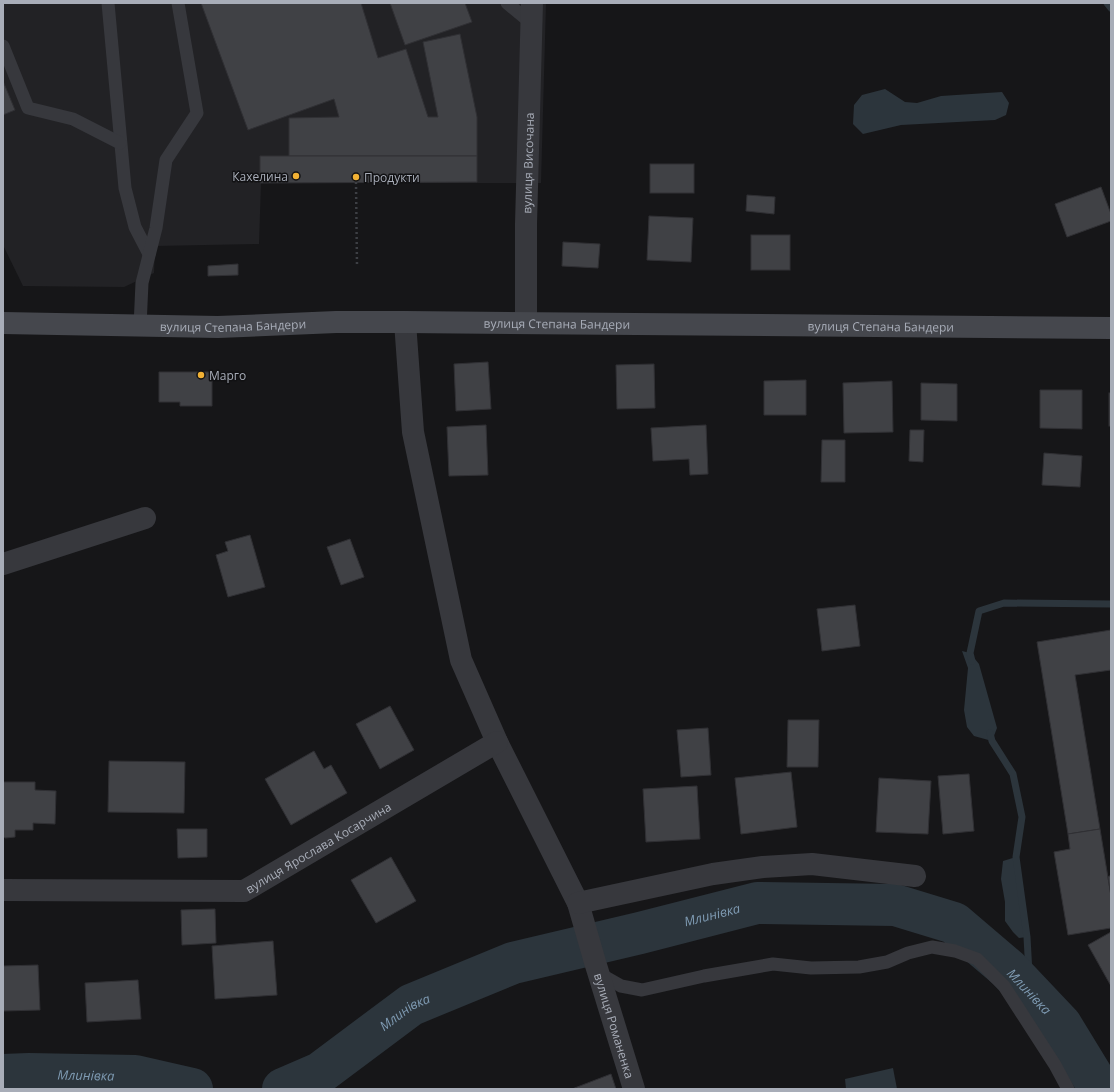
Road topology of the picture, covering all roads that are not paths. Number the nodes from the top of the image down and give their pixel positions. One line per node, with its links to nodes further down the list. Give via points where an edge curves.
1 (108, 3): 6 (lane)
2 (178, 3): 7 (lane, via 197,113 166,160 156,228)
3 (507, 3): 4 (lane)
4 (531, 13): 10 (street, вулиця Височана)
5 (3, 46): 6 (lane, via 28,108 73,119)
6 (120, 143): 7 (lane, via 125,188 135,227)
7 (149, 254): 11 (lane, via 142,284)
8 (405, 322): 10 (main road, вулиця Степана Бандери); 11 (main road, вулиця Степана Бандери, via 218,327); 15 (street, вулиця Романенка, via 413,432 461,660)
9 (3, 323): 11 (main road, вулиця Степана Бандери)
10 (526, 323): 12 (main road, вулиця Степана Бандери)
11 (140, 326)
12 (1111, 328)
13 (145, 518): 14 (street)
14 (3, 564)
15 (497, 742): 17 (street, вулиця Ярослава Косарчина, via 244,891); 18 (street, вулиця Романенка)
16 (915, 876): 18 (street, via 812,864 763,867 713,874)
17 (3, 890)
18 (581, 912): 19 (street, вулиця Романенка)
19 (596, 967): 20 (street, вулиця Романенка); 21 (lane, via 621,986 642,990 773,964 811,968 859,967 887,962 932,947 955,951 977,959 1004,986)
20 (634, 1089)
21 (1068, 1089)

